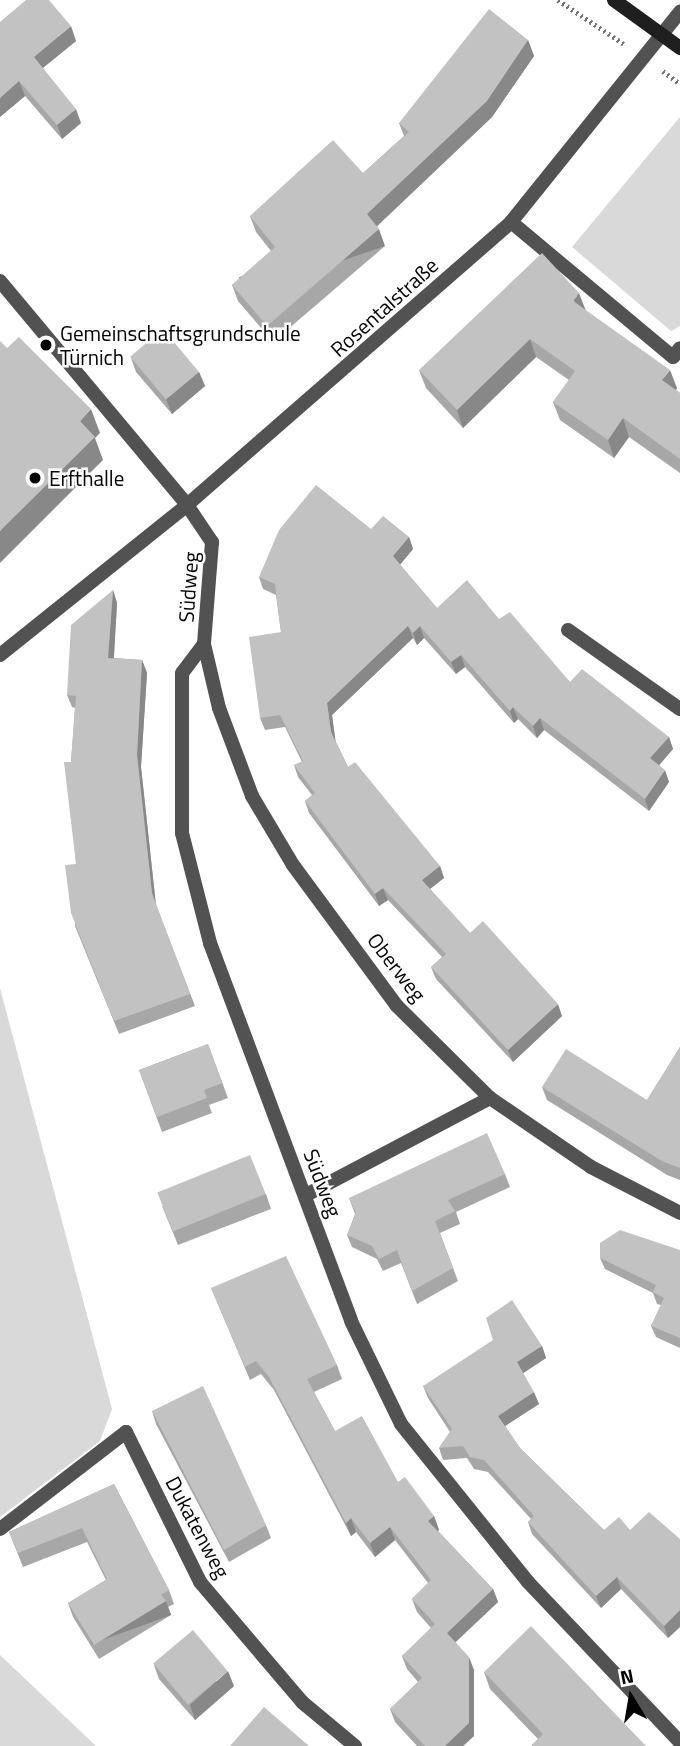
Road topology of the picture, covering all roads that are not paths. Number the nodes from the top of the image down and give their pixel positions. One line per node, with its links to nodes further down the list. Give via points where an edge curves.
1 (614, 0): 3 (main road)
2 (680, 12): 3 (street, Rosentalstraße)
3 (662, 35): 4 (main road); 5 (street, Rosentalstraße)
4 (680, 48)
5 (511, 222): 7 (street); 8 (street, Rosentalstraße)
6 (0, 281): 8 (street)
7 (678, 356)
8 (187, 505): 10 (street, Südweg, via 212,542); 11 (street, Rosentalstraße)
9 (568, 631): 12 (street)
10 (204, 644): 13 (street, Oberweg, via 219,708 252,796 293,865 397,1006); 14 (street, Südweg, via 182,673 182,833 211,943)
11 (0, 654)
12 (680, 709)
13 (490, 1098): 14 (street); 15 (street, Oberweg, via 591,1167)
14 (306, 1195): 17 (street, Südweg, via 351,1321 401,1424 528,1582)
15 (680, 1213)
16 (0, 1528): 18 (street, Dukatenweg, via 126,1432 200,1582 302,1702)
17 (680, 1742)
18 (355, 1746)

